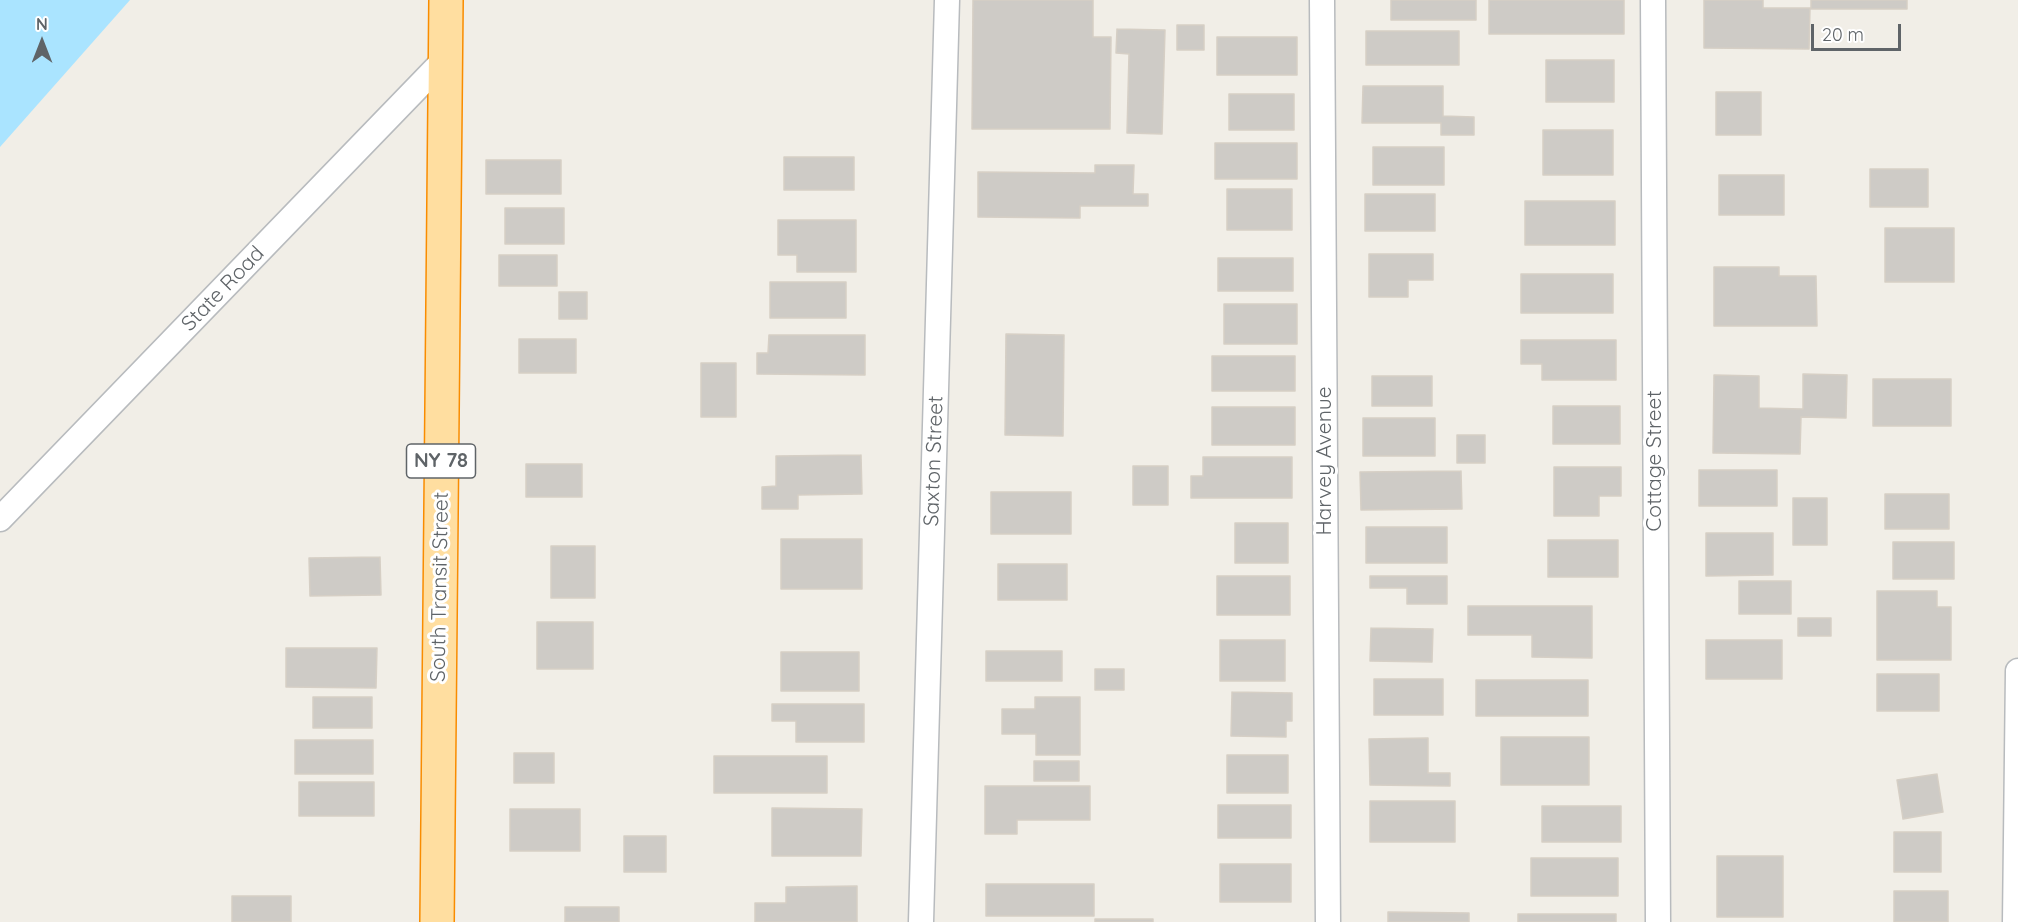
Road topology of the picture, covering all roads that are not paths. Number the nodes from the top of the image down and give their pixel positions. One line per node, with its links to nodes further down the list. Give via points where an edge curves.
1 (446, 0): 5 (highway, South Transit Street / NY 78)
2 (946, 0): 9 (street, Saxton Street)
3 (1322, 0): 10 (street, Harvey Avenue)
4 (1653, 0): 11 (street, Cottage Street)
5 (446, 59): 6 (street, State Road); 8 (highway, South Transit Street / NY 78)
6 (0, 519)
7 (2018, 671): 12 (street)
8 (437, 922)
9 (921, 922)
10 (1329, 922)
11 (1658, 922)
12 (2014, 922)

